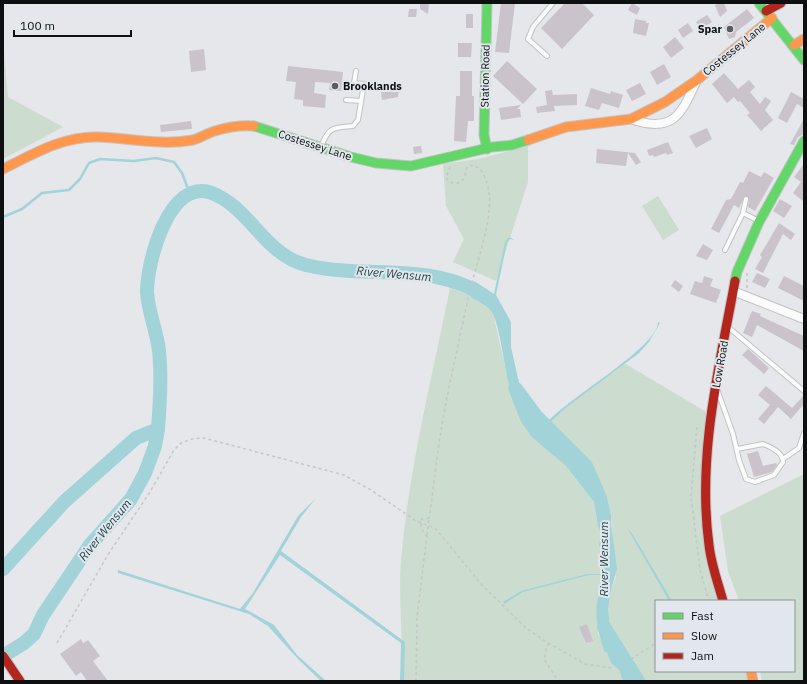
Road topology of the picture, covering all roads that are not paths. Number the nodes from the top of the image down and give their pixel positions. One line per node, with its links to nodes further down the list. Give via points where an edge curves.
1 (487, 3): 17 (street, Station Road, via 484,135)
2 (553, 3): 8 (lane, via 533,27 528,39)
3 (758, 3): 4 (street)
4 (773, 6): 5 (street)
5 (772, 18): 7 (street); 11 (street, Costessey Lane)
6 (804, 39): 7 (street)
7 (794, 45): 9 (street)
8 (547, 56)
9 (804, 60)
10 (356, 71): 13 (lane, via 354,83 364,84)
11 (697, 80): 14 (street, Costessey Lane, via 665,102); 14 (street, Costessey Lane, via 685,106 676,117 662,125 648,125)
12 (346, 100): 13 (lane)
13 (361, 101): 16 (lane, via 358,120 353,126 333,128 326,134)
14 (631, 119): 17 (street, Costessey Lane, via 566,127 527,141)
15 (804, 141): 21 (street, Low Road)
16 (321, 147): 17 (street, Costessey Lane, via 376,163 411,166); 18 (street, Costessey Lane, via 280,132 243,125 215,131 193,140 156,142 97,136 74,139 52,145)
17 (487, 149)
18 (3, 169)
19 (746, 199): 20 (lane)
20 (743, 213): 21 (lane); 22 (lane)
21 (759, 222): 23 (street, Low Road, via 737,272)
22 (725, 250)
23 (733, 291): 24 (street); 25 (street, Low Road)
24 (804, 319)
25 (726, 326): 26 (street, Low Road); 27 (lane)
26 (716, 388): 29 (lane); 31 (street, Low Road, via 710,415 705,507 709,547)
27 (804, 391)
28 (804, 433): 30 (lane, via 799,448)
29 (737, 449): 30 (lane, via 763,444 779,453); 30 (lane, via 744,476 751,482 759,482 774,475)
30 (783, 459)
31 (723, 600)
32 (3, 656): 33 (street)
33 (20, 681)

